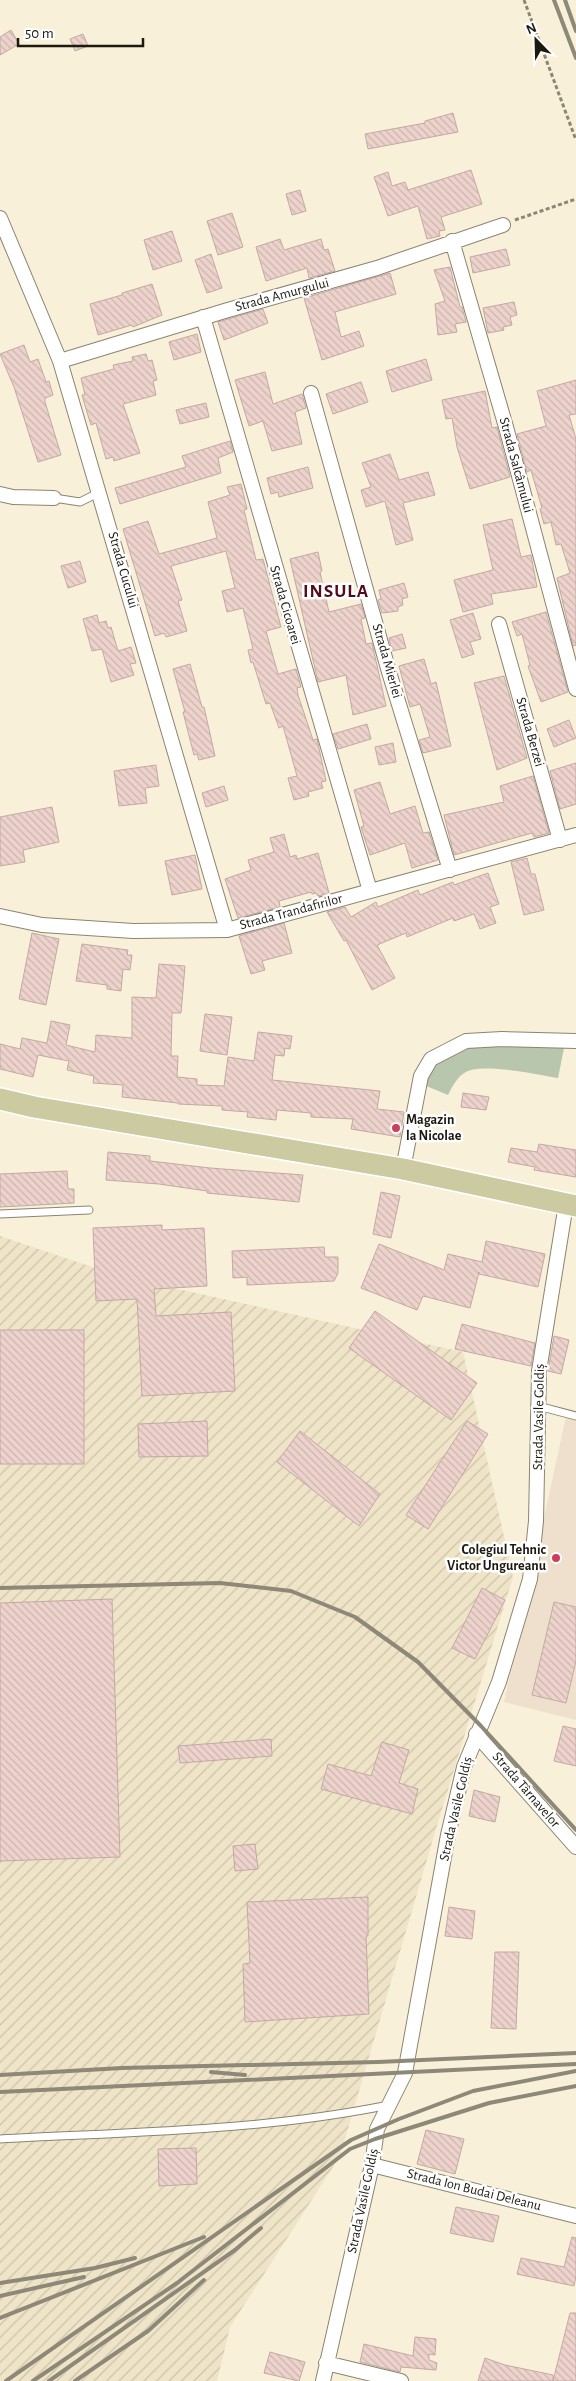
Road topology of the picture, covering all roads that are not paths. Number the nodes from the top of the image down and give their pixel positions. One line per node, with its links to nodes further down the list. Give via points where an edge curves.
1 (0, 218): 5 (street, Strada Cucului)
2 (503, 224): 3 (street, Strada Amurgului)
3 (452, 241): 4 (street, Strada Amurgului, via 377,268); 11 (street, Strada Salcâmului, via 506,427)
4 (203, 317): 5 (street, Strada Amurgului); 15 (street, Strada Cicoarei)
5 (60, 361): 7 (street, Strada Cucului)
6 (311, 393): 14 (street, Strada Mierlei, via 389,672)
7 (100, 492): 9 (lane, via 80,502); 17 (street, Strada Cucului)
8 (0, 494): 9 (street)
9 (54, 498)
10 (499, 624): 13 (street, Strada Berzei)
11 (576, 690)
12 (576, 835): 13 (street, Strada Trandafirilor)
13 (560, 840): 14 (street, Strada Trandafirilor)
14 (450, 870): 15 (street, Strada Trandafirilor)
15 (370, 891): 17 (street, Strada Trandafirilor)
16 (0, 916): 17 (street, Strada Trandafirilor, via 42,925 133,931)
17 (227, 930)
18 (576, 1041): 20 (street, via 466,1041 432,1059 421,1076)
19 (0, 1098): 20 (main road, via 34,1107)
20 (404, 1169): 21 (main road)
21 (571, 1205): 24 (street, Strada Vasile Goldiș, via 542,1347)
22 (89, 1210): 23 (lane)
23 (0, 1214)
24 (537, 1406): 25 (lane); 26 (street, Strada Vasile Goldiș, via 536,1521 530,1579 498,1682)
25 (576, 1416)
26 (476, 1734): 27 (street, Strada Târnavelor); 28 (street, Strada Vasile Goldiș, via 464,1767 448,1835 405,2073)
27 (576, 1847)
28 (389, 2105): 29 (lane, via 220,2127); 30 (street, Strada Vasile Goldiș, via 377,2129)
29 (0, 2139)
30 (372, 2165): 31 (street, Strada Ion Budai Deleanu); 32 (street, Strada Vasile Goldiș)
31 (576, 2216)
32 (326, 2363): 33 (street, Strada Vasile Goldiș); 34 (street)
33 (323, 2381)
34 (401, 2381)

